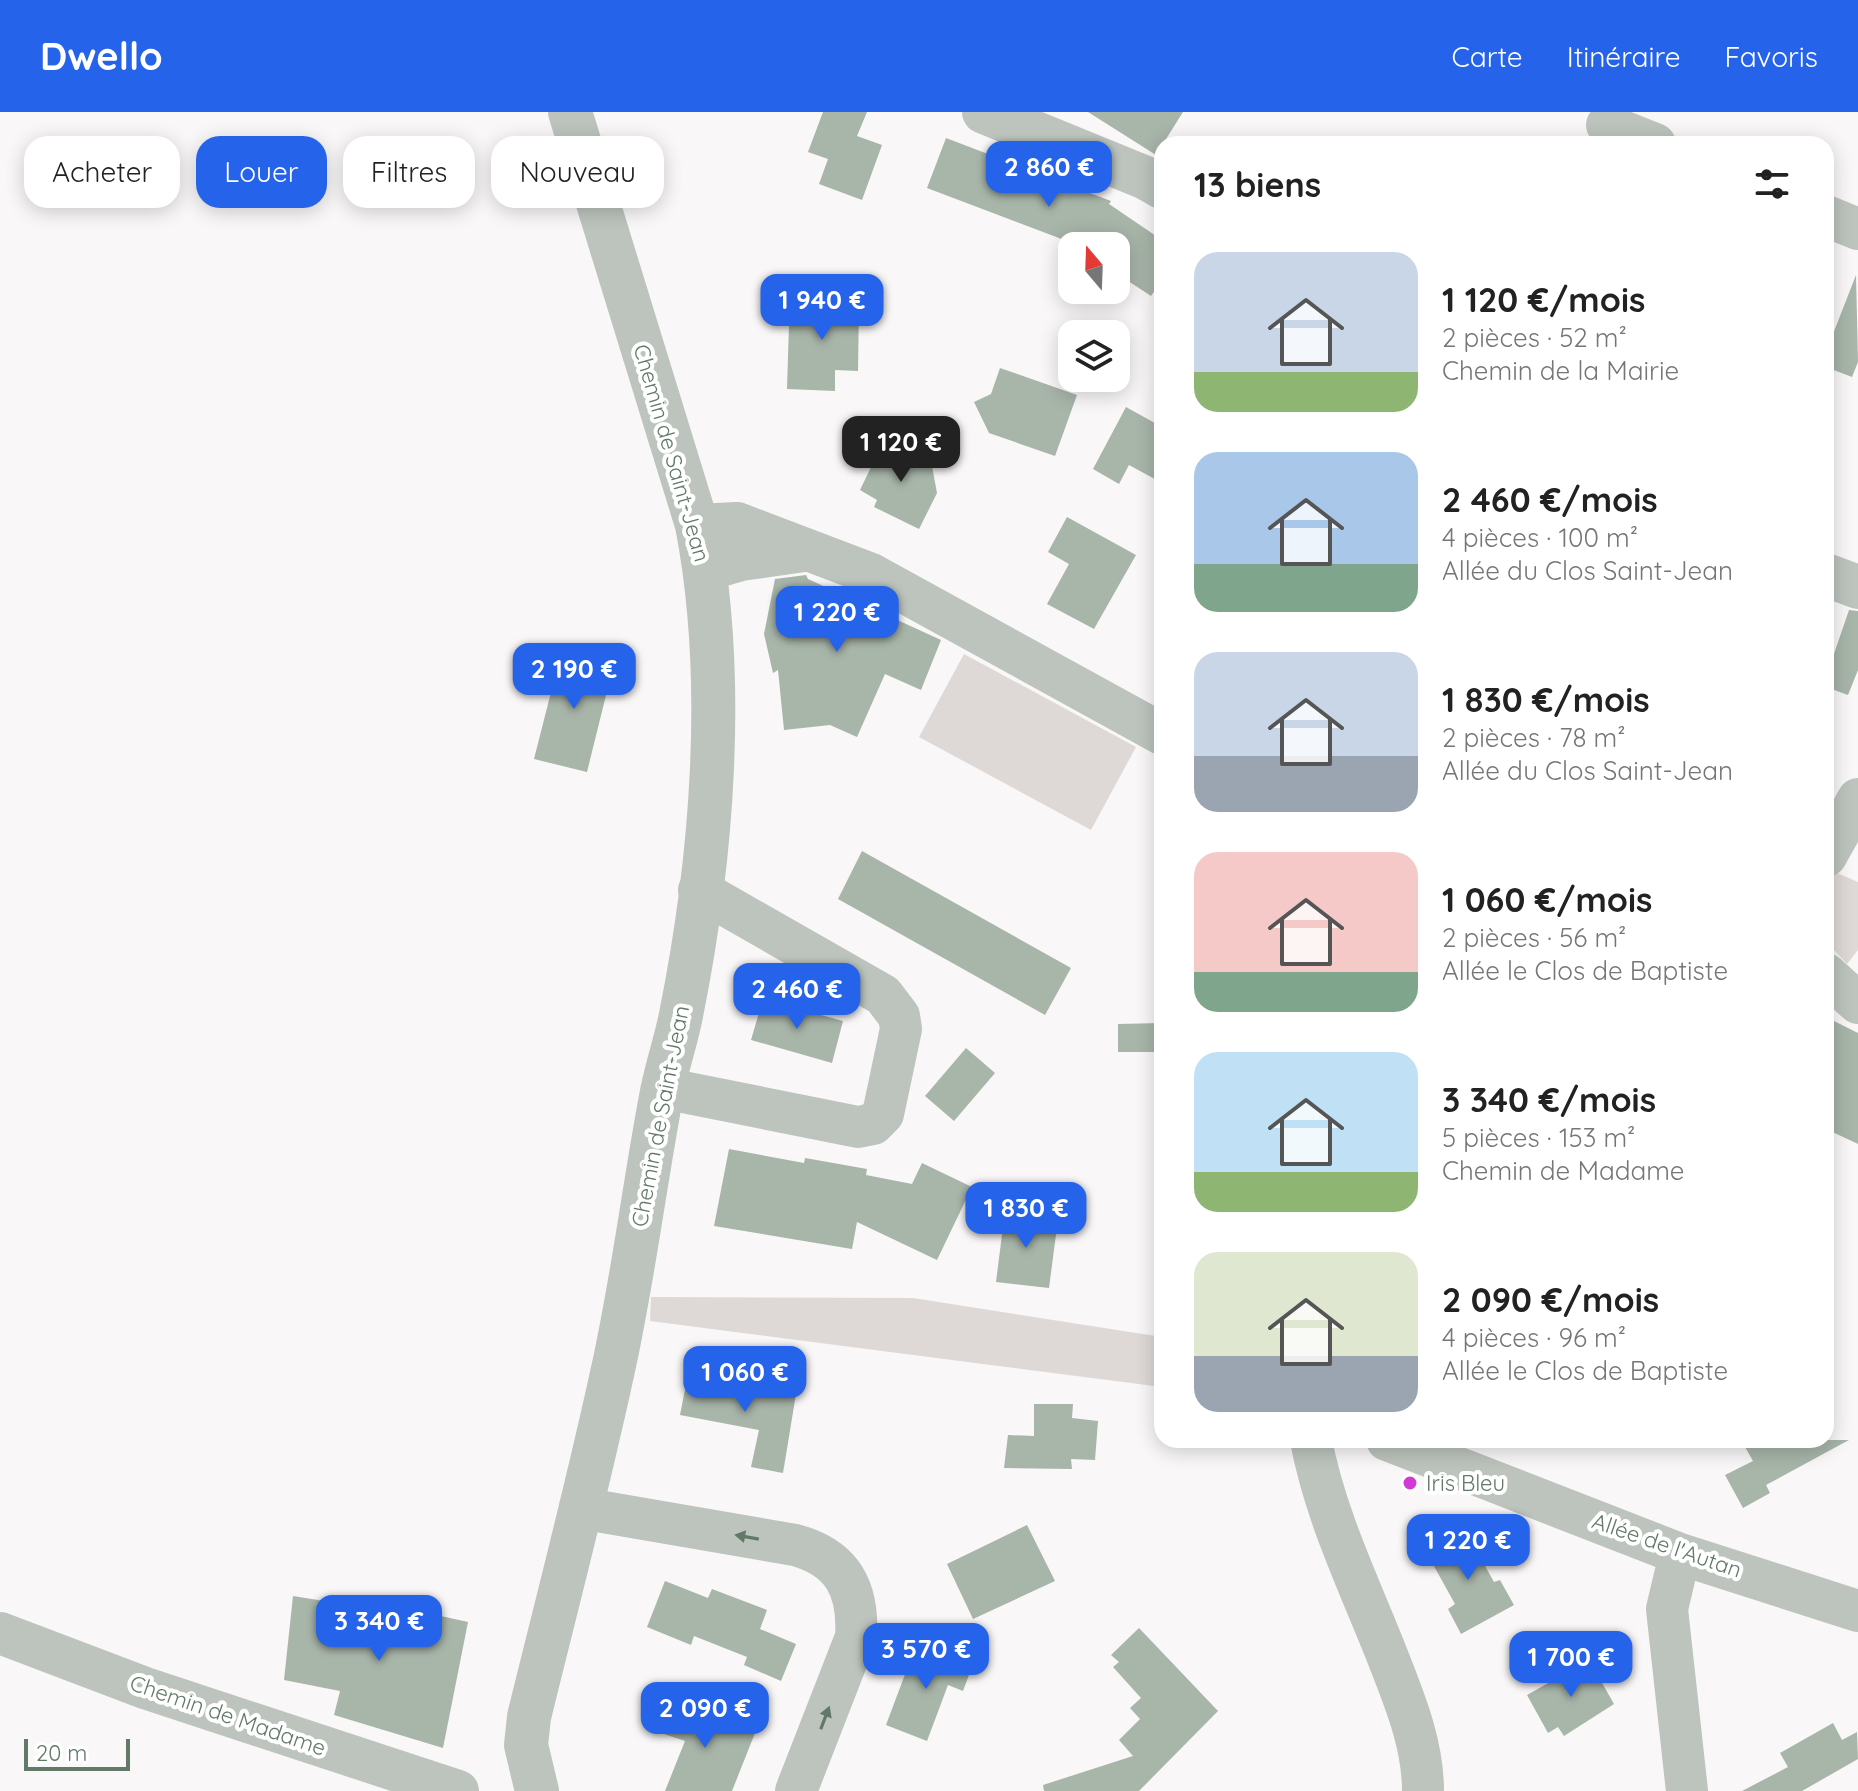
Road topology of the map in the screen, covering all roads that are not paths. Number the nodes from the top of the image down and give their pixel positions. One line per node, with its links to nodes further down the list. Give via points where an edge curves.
1 (570, 112): 8 (street, Chemin de Saint-Jean)
2 (984, 112): 5 (street)
3 (1607, 125): 4 (street)
4 (1635, 136)
5 (1154, 182)
6 (1834, 219): 7 (street)
7 (1858, 229)
8 (697, 525): 9 (street, via 737,523); 10 (street, Chemin de Saint-Jean)
9 (809, 551): 10 (street, via 780,552); 13 (street, via 871,574)
10 (706, 570): 16 (street, Chemin de Saint-Jean, via 712,713)
11 (1834, 578): 12 (street)
12 (1858, 587)
13 (1154, 730)
14 (1858, 799): 15 (street)
15 (1834, 842)
16 (699, 890): 19 (street, Chemin de Saint-Jean, via 681,1016); 19 (street, via 883,995 899,1016 901,1029 883,1114 873,1124 858,1127)
17 (1834, 981): 18 (street)
18 (1858, 1003)
19 (663, 1088): 22 (street, Chemin de Saint-Jean, via 613,1372)
20 (1312, 1448): 29 (street, via 1319,1484 1409,1711)
21 (1408, 1448): 23 (street, Allée de l'Autan)
22 (580, 1508): 27 (street, Chemin de Saint-Jean, via 529,1717 526,1745); 28 (street, one-way to 22, via 856,1637 854,1594 846,1575 814,1550 795,1545)
23 (1680, 1554): 24 (street, Allée de l'Autan); 30 (street, via 1667,1609)
24 (1858, 1611)
25 (0, 1633): 26 (street, Chemin de Madame, via 145,1688)
26 (458, 1791)
27 (535, 1791)
28 (796, 1791)
29 (1423, 1791)
30 (1687, 1791)

